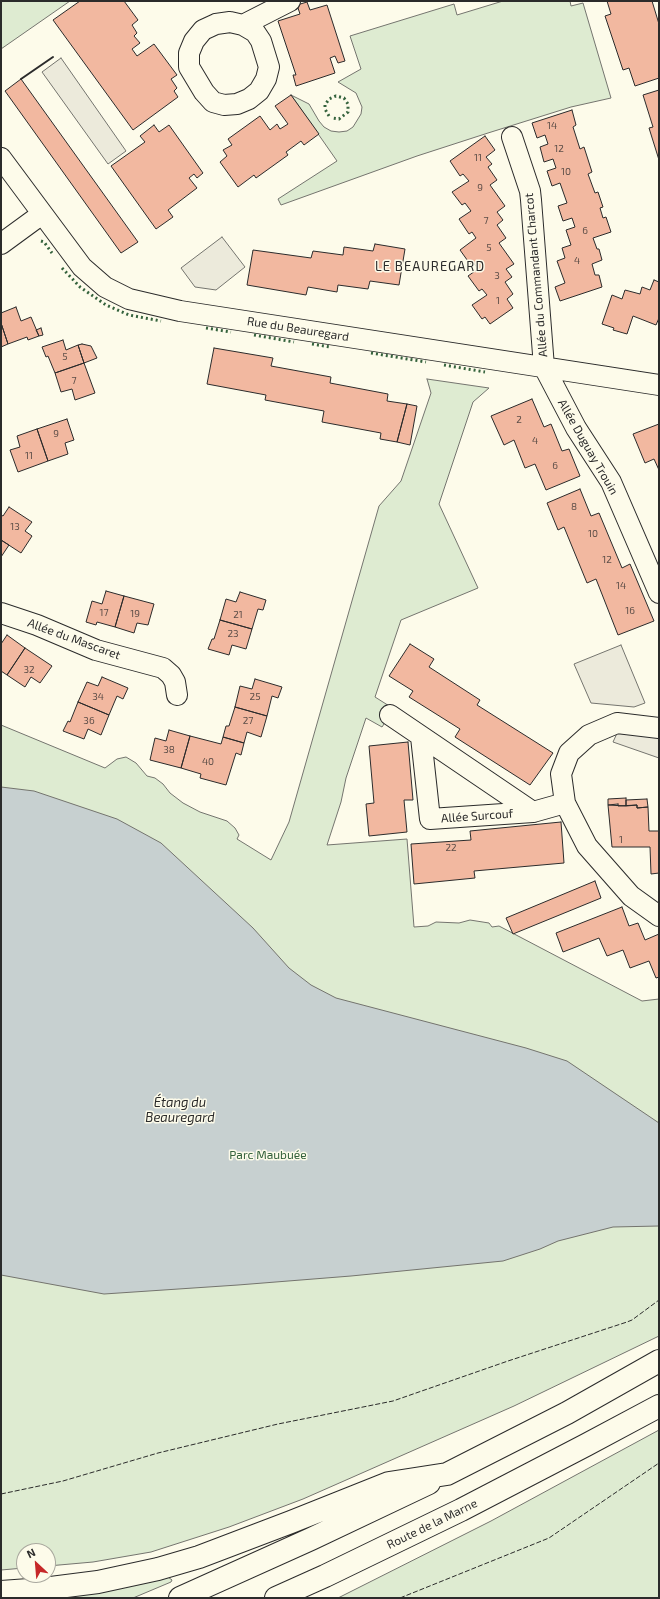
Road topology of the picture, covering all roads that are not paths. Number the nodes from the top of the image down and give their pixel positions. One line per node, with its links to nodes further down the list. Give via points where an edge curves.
1 (290, 1): 2 (street)
2 (243, 25): 2 (street, via 255,32 261,41 269,67 266,80 259,91 237,104 224,105 213,102 189,67 189,53 203,30 216,24 230,22)
3 (512, 137): 7 (street, Allée du Commandant Charcot, via 530,191)
4 (1, 158): 5 (street, Rue du Beauregard)
5 (42, 214): 6 (street); 7 (street, Rue du Beauregard, via 72,255 94,279 114,293 140,303)
6 (1, 244)
7 (544, 367): 8 (street, Rue du Beauregard); 9 (street, Allée Duguay Trouin, via 576,428 611,482)
8 (659, 385)
9 (659, 593)
10 (1, 613): 11 (street, Allée du Mascaret, via 96,650 162,668 175,682)
11 (177, 695)
12 (390, 715): 14 (street, Allée Surcouf)
13 (659, 728): 15 (street, via 617,723 589,735 569,753 562,774)
14 (421, 737): 16 (street, Allée Surcouf); 16 (street, Allée Surcouf, via 430,819)
15 (565, 804): 16 (street, Allée Surcouf); 17 (street, via 587,846 630,896)
16 (533, 812)
17 (659, 916)
18 (659, 1361): 20 (highway, via 567,1413)
19 (659, 1406): 23 (highway, Route de la Marne, via 454,1514)
20 (447, 1474): 21 (highway, via 389,1483 284,1525 158,1569 98,1582 42,1590); 22 (highway, via 325,1533)
21 (1, 1592)
22 (180, 1598)
23 (276, 1598)

